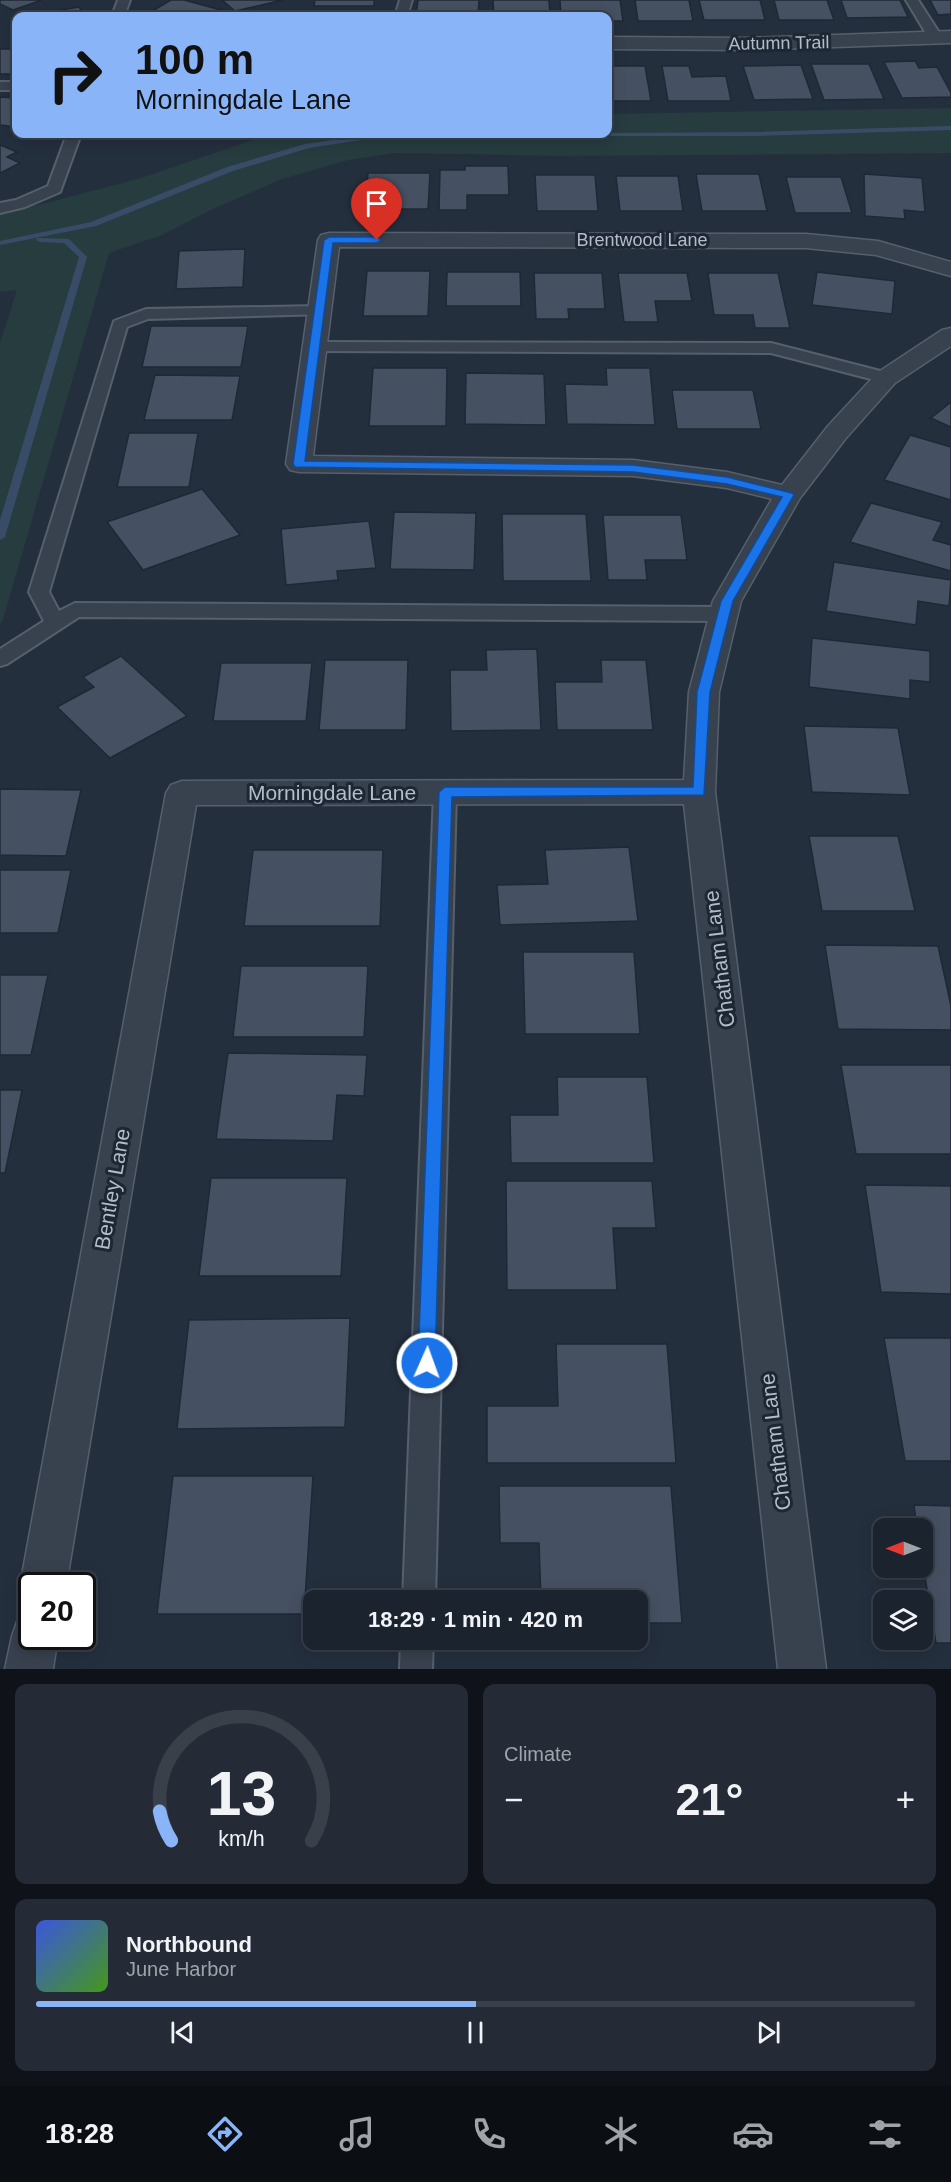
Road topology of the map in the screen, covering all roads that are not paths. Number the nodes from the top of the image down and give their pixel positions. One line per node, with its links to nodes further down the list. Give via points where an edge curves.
1 (912, 0): 2 (lane)
2 (943, 37): 3 (street, Autumn Trail, via 745,44)
3 (612, 42)
4 (73, 138): 5 (lane, via 55,189)
5 (0, 208)
6 (951, 269): 7 (street, Brentwood Lane, via 878,248 806,241 329,240)
7 (320, 311): 9 (street); 13 (lane, via 146,314 120,324 39,592)
8 (951, 335): 10 (street, Chatham Lane)
9 (315, 347): 10 (lane, via 771,348); 11 (street, via 299,464 633,468 727,480)
10 (886, 378): 11 (street, Chatham Lane)
11 (788, 495): 12 (street, Chatham Lane, via 727,601)
12 (724, 614): 13 (lane, via 75,610); 16 (street, Chatham Lane, via 704,692)
13 (55, 624): 14 (lane)
14 (0, 659)
15 (445, 792): 16 (street, Morningdale Lane); 17 (street, Morningdale Lane); 19 (lane)
16 (699, 792): 24 (street, Chatham Lane)
17 (182, 793): 18 (street, Bentley Lane)
18 (45, 1572)
19 (419, 1590)
20 (32, 1650): 22 (street)
21 (417, 1650): 23 (lane)
22 (29, 1669)
23 (417, 1669)
24 (802, 1669)

